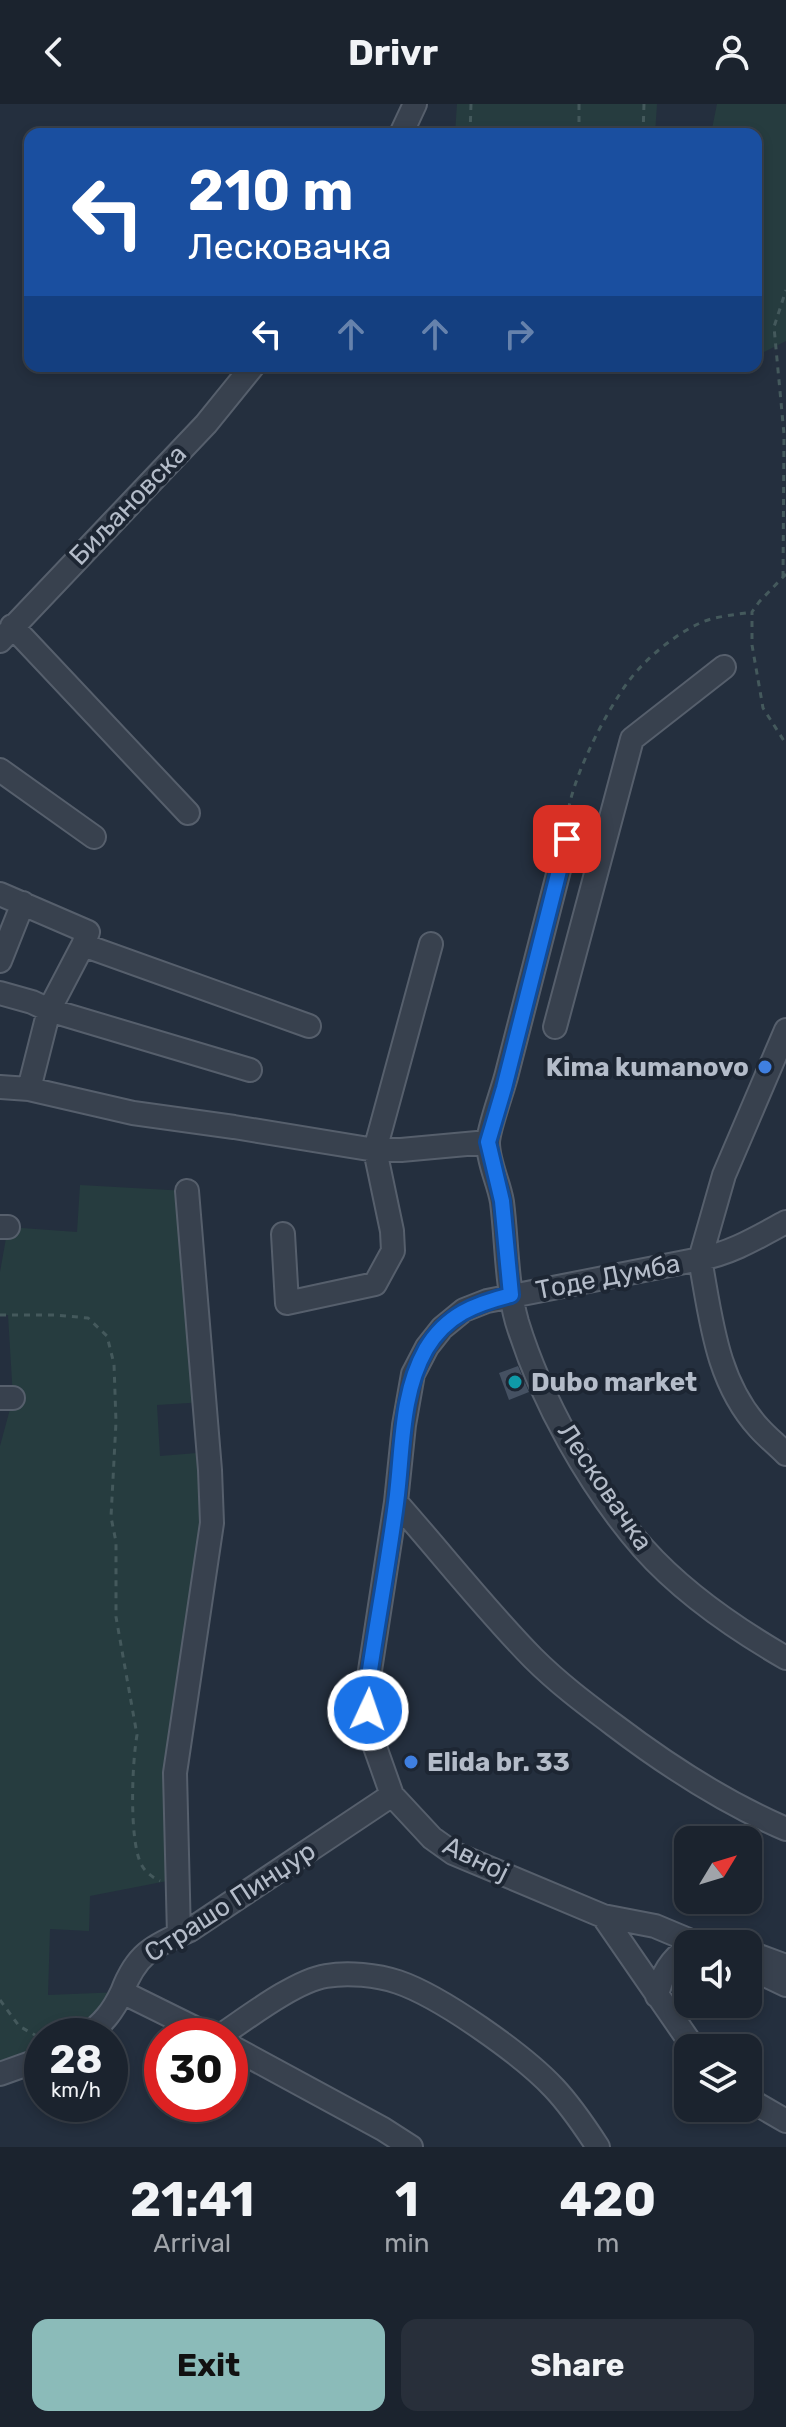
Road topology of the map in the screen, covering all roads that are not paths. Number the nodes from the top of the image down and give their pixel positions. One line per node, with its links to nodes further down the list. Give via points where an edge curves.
1 (415, 104): 2 (street)
2 (404, 128)
3 (248, 372): 4 (street, Биљановска, via 206,424)
4 (6, 633): 7 (street)
5 (724, 667): 13 (street, via 632,739)
6 (0, 770): 8 (street)
7 (188, 813)
8 (94, 837)
9 (567, 839): 11 (street, Лесковачка)
10 (0, 894): 12 (street)
11 (552, 898): 13 (street); 25 (street, Лесковачка)
12 (23, 903): 15 (street, via 88,932); 16 (street)
13 (587, 905): 20 (street)
14 (431, 944): 26 (street)
15 (83, 945): 18 (street); 19 (street)
16 (0, 961)
17 (0, 993): 18 (street)
18 (49, 1010): 22 (street); 24 (street)
19 (309, 1026)
20 (555, 1027)
21 (786, 1030): 30 (street, Тоде Думба, via 724,1175)
22 (250, 1070)
23 (0, 1087): 24 (street)
24 (29, 1089): 26 (street, via 133,1113)
25 (488, 1142): 26 (street); 31 (street, Лесковачка, via 502,1201)
26 (375, 1150): 29 (street, via 393,1251 375,1284 287,1303)
27 (187, 1191): 39 (street, via 212,1523 175,1773)
28 (786, 1222): 30 (street, via 736,1249)
29 (283, 1234)
30 (700, 1259): 31 (street, Тоде Думба); 32 (street, via 718,1355 743,1407)
31 (511, 1295): 33 (street, Авној, via 464,1310 427,1347 413,1374); 34 (street, Лесковачка, via 555,1415 621,1520 675,1580)
32 (786, 1454)
33 (396, 1502): 35 (street, Авној, via 367,1690 369,1730); 36 (street, via 505,1629 585,1703 669,1766)
34 (786, 1658)
35 (392, 1795): 37 (street, Авној, via 453,1853); 39 (street, Страшо Пинџур)
36 (786, 1829)
37 (603, 1916): 38 (street, Авној); 46 (street)
38 (674, 1934)
39 (179, 1935): 45 (street, Страшо Пинџур, via 142,1956)
40 (762, 1957): 42 (street)
41 (674, 1961): 46 (street)
42 (786, 1966)
43 (762, 1974): 44 (street)
44 (786, 1985)
45 (122, 1992): 47 (street); 48 (street, Страшо Пинџур)
46 (657, 1996): 50 (street)
47 (107, 2018)
48 (175, 2018)
49 (248, 2018): 57 (street, via 300,1985 325,1976 397,1982 446,2007 519,2057 554,2087)
50 (684, 2034)
51 (248, 2056): 56 (street)
52 (24, 2065): 53 (street)
53 (0, 2074)
54 (762, 2107): 55 (street)
55 (786, 2121)
56 (411, 2147)
57 (598, 2147)

